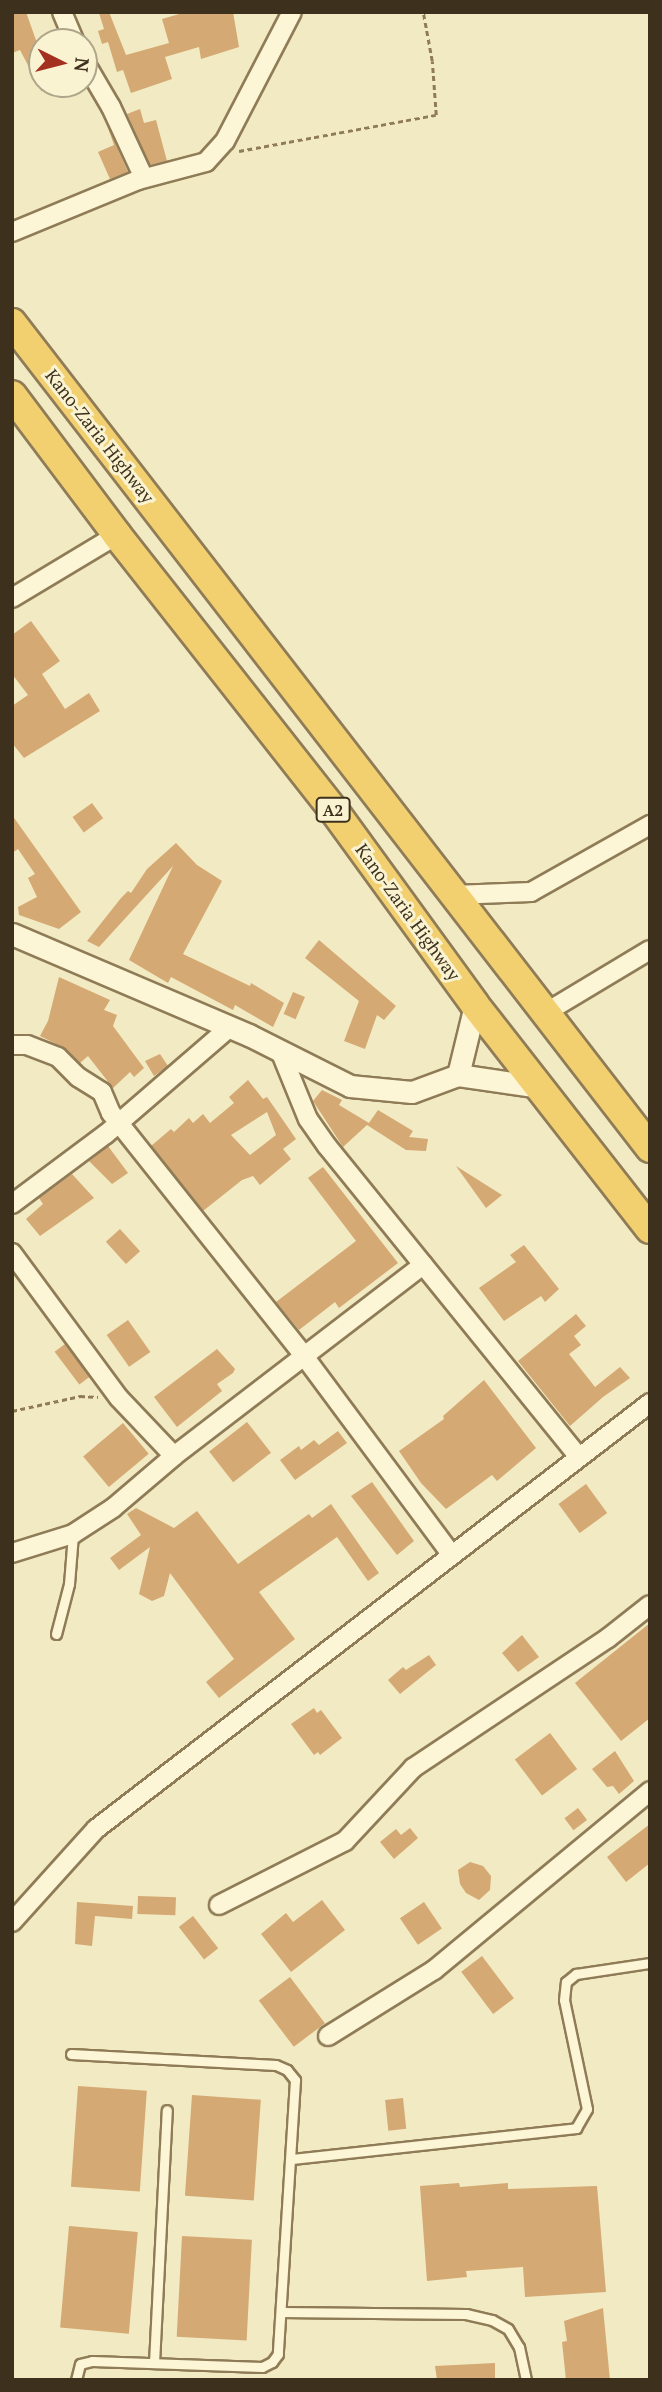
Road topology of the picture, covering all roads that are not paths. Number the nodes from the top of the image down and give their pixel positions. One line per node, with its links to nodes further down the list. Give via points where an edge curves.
1 (292, 12): 3 (street, via 225,141 206,162)
2 (98, 86): 3 (street)
3 (144, 178): 4 (street)
4 (12, 232)
5 (12, 323): 9 (highway, Kano-Zaria Highway / A2)
6 (12, 395): 7 (highway, Kano-Zaria Highway / A2)
7 (117, 535): 8 (street); 10 (highway, Kano-Zaria Highway / A2)
8 (12, 598)
9 (369, 785): 10 (highway); 12 (highway, Kano-Zaria Highway / A2)
10 (335, 812): 15 (highway, Kano-Zaria Highway / A2)
11 (650, 825): 12 (street, via 531,892)
12 (454, 895): 16 (highway, Kano-Zaria Highway / A2)
13 (12, 934): 17 (street)
14 (650, 950): 16 (street)
15 (475, 1005): 20 (street); 21 (highway, Kano-Zaria Highway / A2)
16 (545, 1013): 23 (highway, Kano-Zaria Highway / A2)
17 (230, 1027): 19 (street); 22 (street)
18 (12, 1045): 22 (street, via 27,1045 58,1057 102,1092)
19 (281, 1053): 20 (street, via 351,1086 385,1092 412,1092); 27 (street, via 308,1119)
20 (457, 1075): 21 (street)
21 (539, 1087): 25 (highway, Kano-Zaria Highway / A2)
22 (119, 1123): 24 (street); 28 (street)
23 (650, 1148)
24 (12, 1204)
25 (650, 1229)
26 (12, 1253): 30 (street, via 119,1398)
27 (423, 1265): 28 (street); 31 (street)
28 (304, 1356): 30 (street); 34 (street)
29 (650, 1402): 31 (street)
30 (174, 1456): 32 (street, via 113,1508)
31 (579, 1457): 34 (street)
32 (73, 1534): 33 (street); 36 (lane, via 69,1584)
33 (12, 1553)
34 (452, 1555): 39 (street, via 96,1829)
35 (650, 1605): 38 (street, via 413,1768 345,1841)
36 (56, 1634)
37 (650, 1791): 41 (street, via 434,1970)
38 (219, 1905)
39 (12, 1922)
40 (650, 1964): 44 (lane, via 576,1974 566,1982 564,2000 587,2109 576,2128)
41 (328, 2036)
42 (71, 2054): 44 (lane, via 276,2065 287,2070 295,2080)
43 (167, 2110): 46 (lane)
44 (292, 2159): 45 (lane)
45 (281, 2312): 46 (lane, via 278,2354 262,2367); 48 (lane, via 466,2314 492,2320 508,2329 519,2347)
46 (154, 2363): 47 (lane, via 92,2361 80,2364)
47 (76, 2380)
48 (526, 2380)

